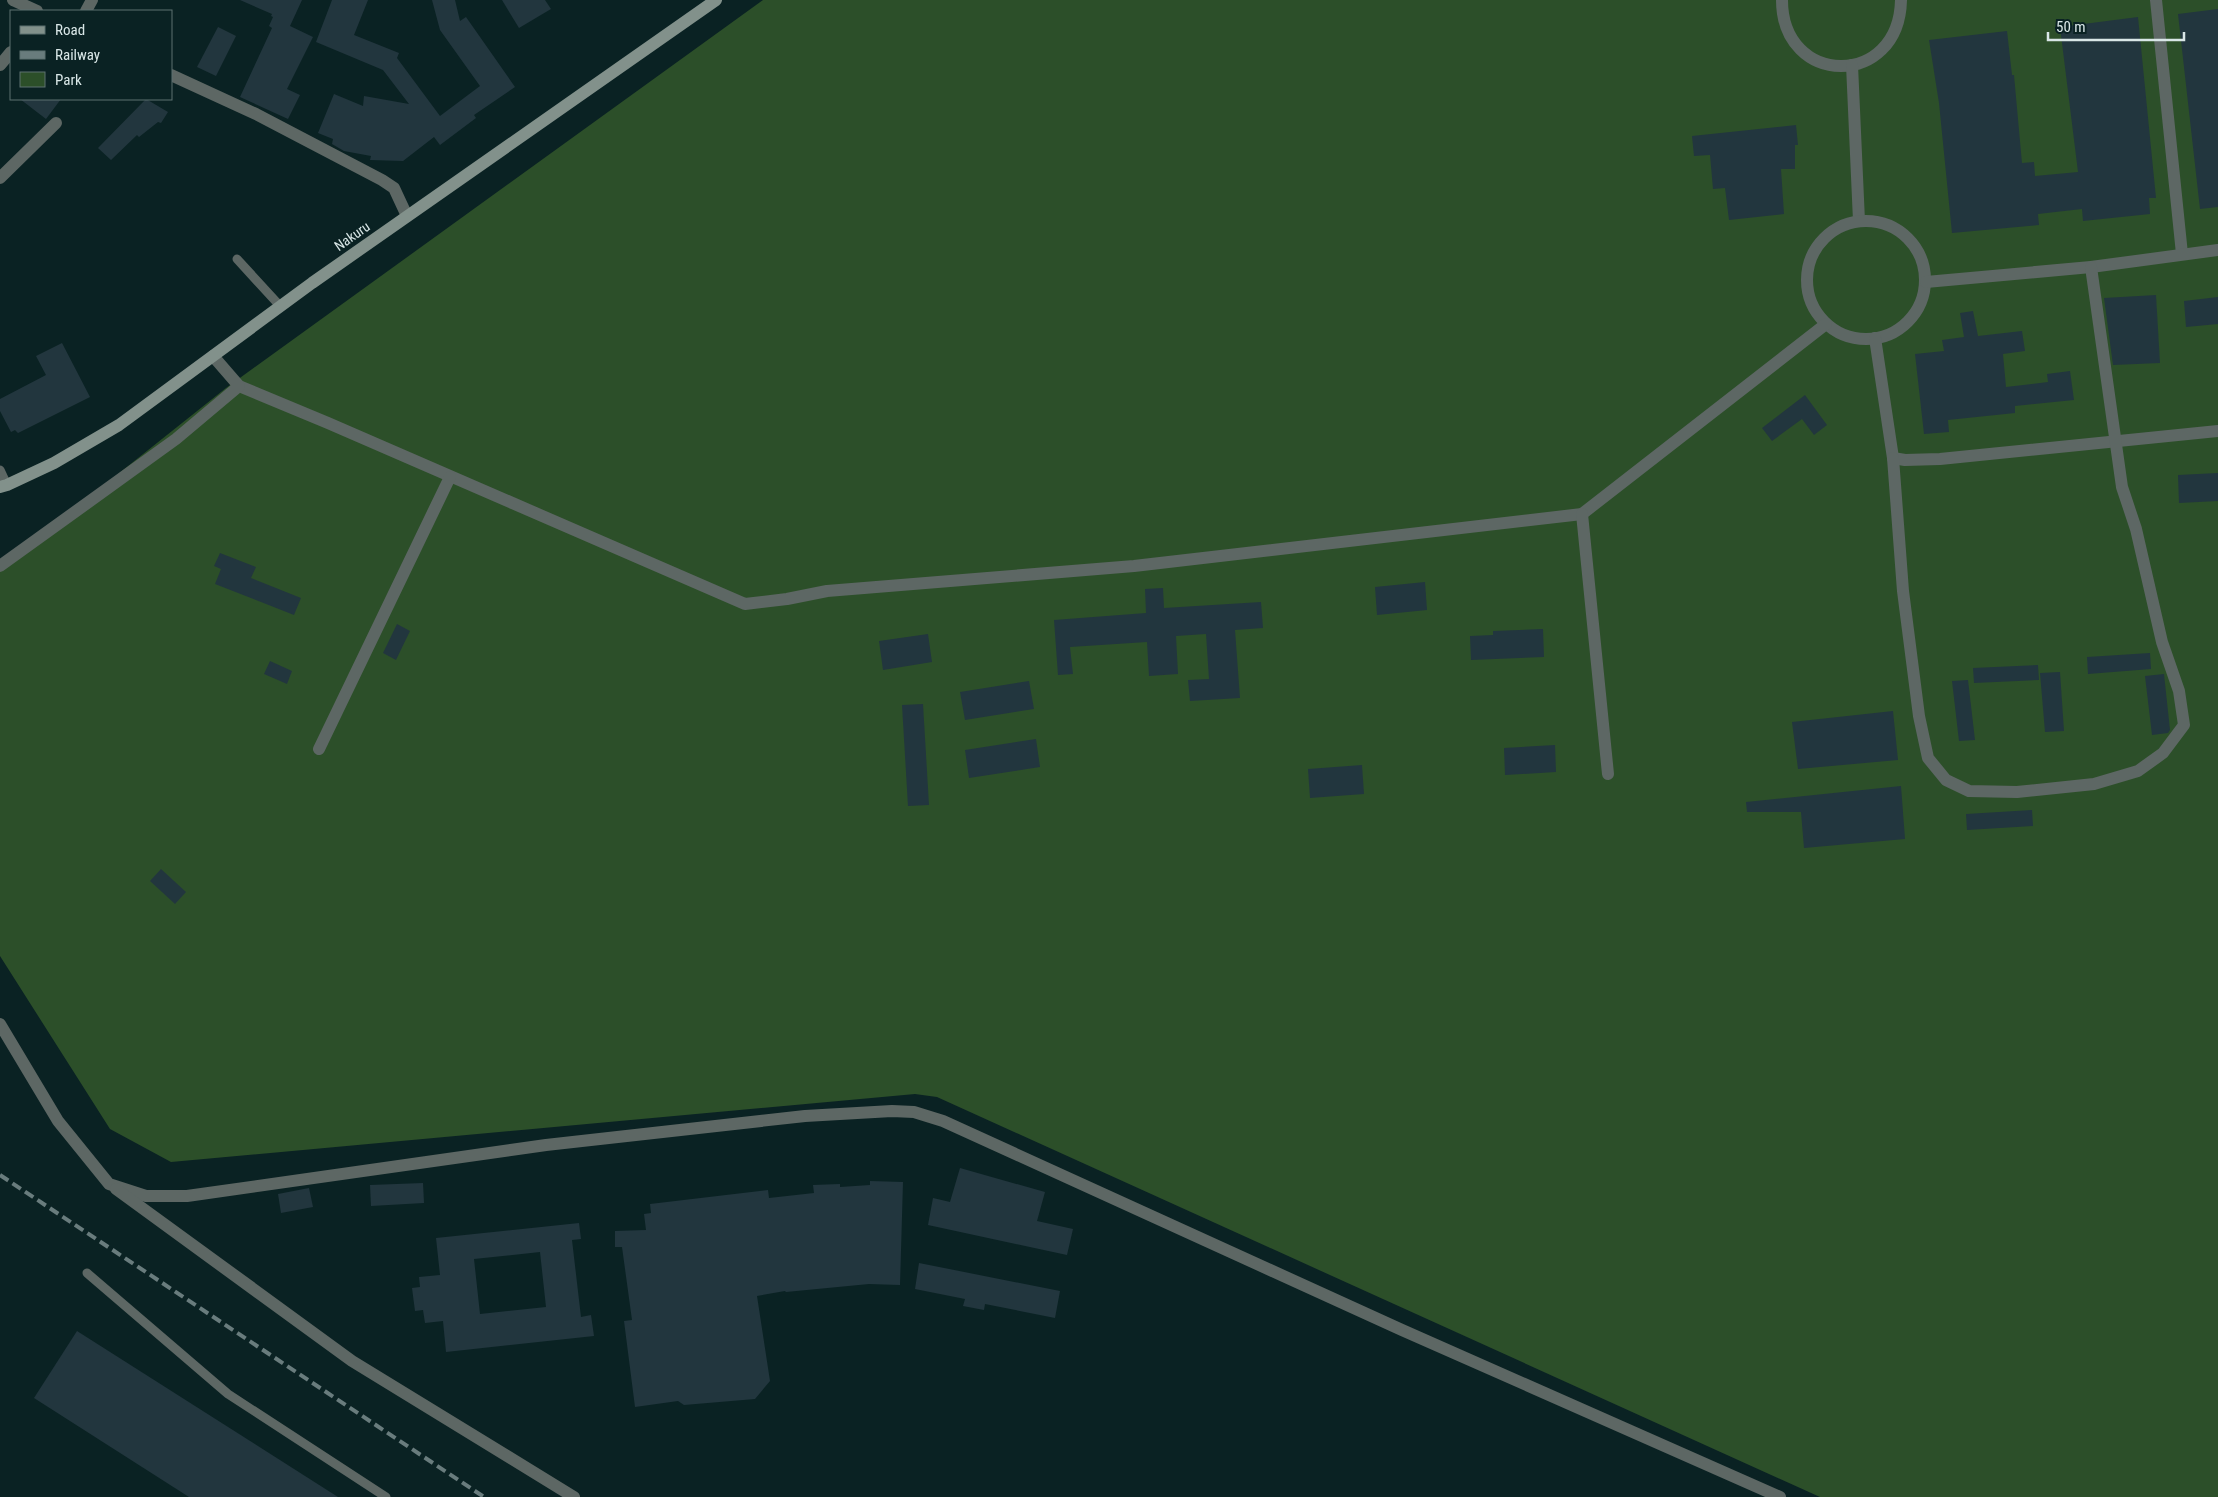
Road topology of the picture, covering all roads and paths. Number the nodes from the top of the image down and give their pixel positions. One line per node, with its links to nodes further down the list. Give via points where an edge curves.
1 (13, 0): 6 (street)
2 (716, 0): 13 (main road, Nakuru)
3 (1782, 0): 9 (street, via 1782,16 1788,34 1800,50 1833,66)
4 (1900, 0): 9 (street, via 1900,16 1894,34 1884,48 1870,59)
5 (2156, 0): 16 (street)
6 (35, 10)
7 (10, 53): 8 (street)
8 (0, 65)
9 (1852, 65): 14 (street)
10 (172, 75): 13 (street, via 256,114 382,180 394,188)
11 (56, 122): 12 (street)
12 (0, 178)
13 (407, 216): 20 (main road, Nakuru)
14 (1859, 221): 19 (street, via 1884,224 1907,236 1918,249); 21 (street, via 1840,227 1824,238 1813,253 1807,271 1808,291 1814,309)
15 (2218, 250): 16 (street)
16 (2182, 254): 18 (street)
17 (237, 259): 20 (lane)
18 (2090, 267): 19 (street); 26 (street)
19 (1926, 282): 22 (street, via 1923,301 1913,318 1898,330)
20 (281, 307): 23 (main road, Nakuru)
21 (1826, 324): 22 (street, via 1861,340); 31 (street)
22 (1875, 338): 27 (street)
23 (213, 356): 24 (street); 30 (main road, Nakuru, via 119,425 54,463)
24 (239, 386): 29 (street); 32 (street, via 176,439)
25 (2218, 431): 26 (street)
26 (2114, 441): 27 (street, via 1940,460); 27 (street, via 2122,487 2136,529 2162,642 2179,691 2184,725 2163,753 2138,771 2094,784 2017,792 1969,791 1946,780 1928,758 1919,716 1903,591)
27 (1893, 458)
28 (0, 470): 30 (lane)
29 (450, 477): 31 (street, via 745,604 827,591 1134,566); 33 (street)
30 (3, 486)
31 (1582, 514): 34 (street)
32 (0, 566)
33 (319, 749)
34 (1608, 774)
35 (0, 1024): 36 (street, via 58,1121)
36 (109, 1184): 39 (street, via 352,1361); 40 (street, via 146,1196 187,1196 546,1145 805,1116 914,1112 952,1125 1402,1330)
37 (87, 1273): 38 (lane, via 228,1394)
38 (386, 1497)
39 (574, 1497)
40 (1780, 1497)

